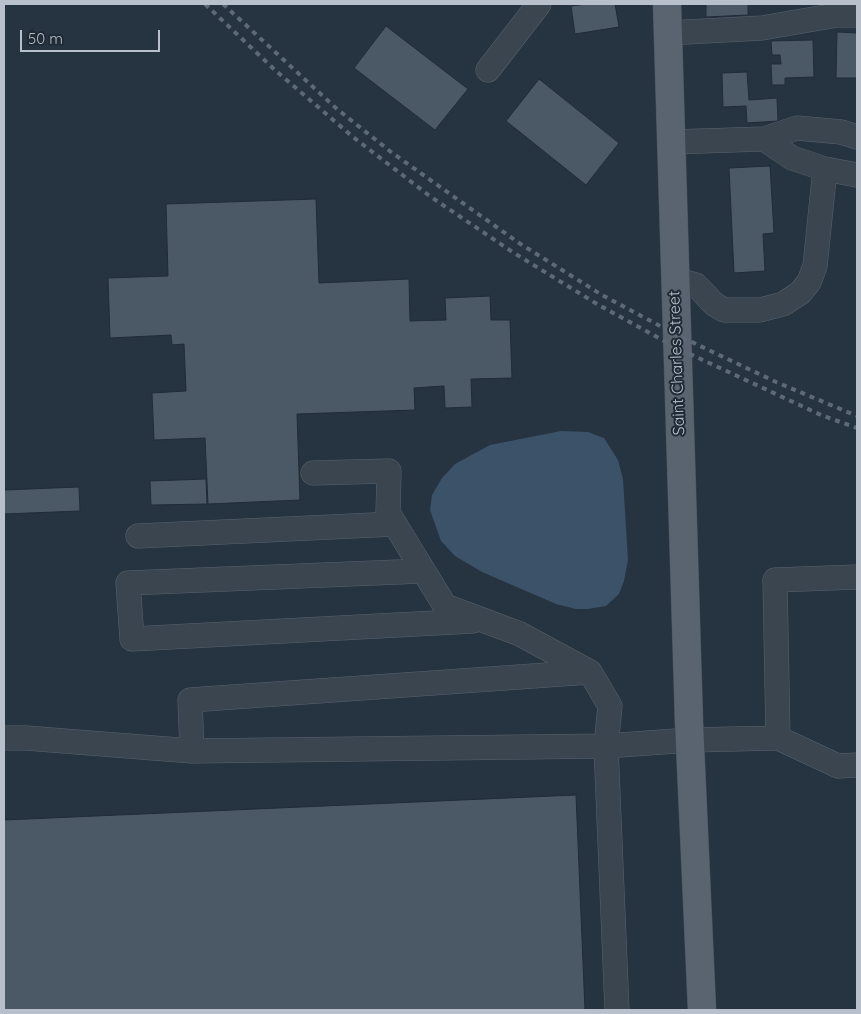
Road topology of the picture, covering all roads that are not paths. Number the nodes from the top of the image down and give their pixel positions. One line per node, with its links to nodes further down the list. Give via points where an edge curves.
1 (539, 4): 5 (lane)
2 (666, 4): 4 (main road, Saint Charles Street)
3 (857, 14): 4 (lane, via 762,28)
4 (667, 33): 8 (main road, Saint Charles Street)
5 (488, 70)
6 (857, 137): 7 (lane, via 841,132 797,128)
7 (764, 139): 8 (lane); 9 (lane, via 792,158)
8 (670, 142): 11 (main road, Saint Charles Street)
9 (825, 169): 10 (lane); 11 (lane, via 815,266 809,282 800,293 783,304 760,310 724,310 696,285)
10 (857, 176)
11 (674, 278): 19 (main road, Saint Charles Street)
12 (313, 473): 13 (lane, via 390,471 388,513)
13 (394, 524): 14 (lane); 15 (lane)
14 (138, 536)
15 (424, 570): 17 (lane, via 445,606); 17 (lane, via 128,583 132,639)
16 (857, 577): 21 (lane, via 775,580)
17 (484, 620): 18 (lane, via 520,634)
18 (590, 672): 22 (lane, via 610,706); 23 (lane, via 190,700)
19 (689, 731): 21 (lane); 22 (lane); 26 (main road, Saint Charles Street)
20 (4, 738): 23 (lane)
21 (778, 738): 24 (lane, via 838,766)
22 (606, 746): 23 (lane); 25 (lane)
23 (192, 751)
24 (857, 765)
25 (616, 1010)
26 (702, 1010)

